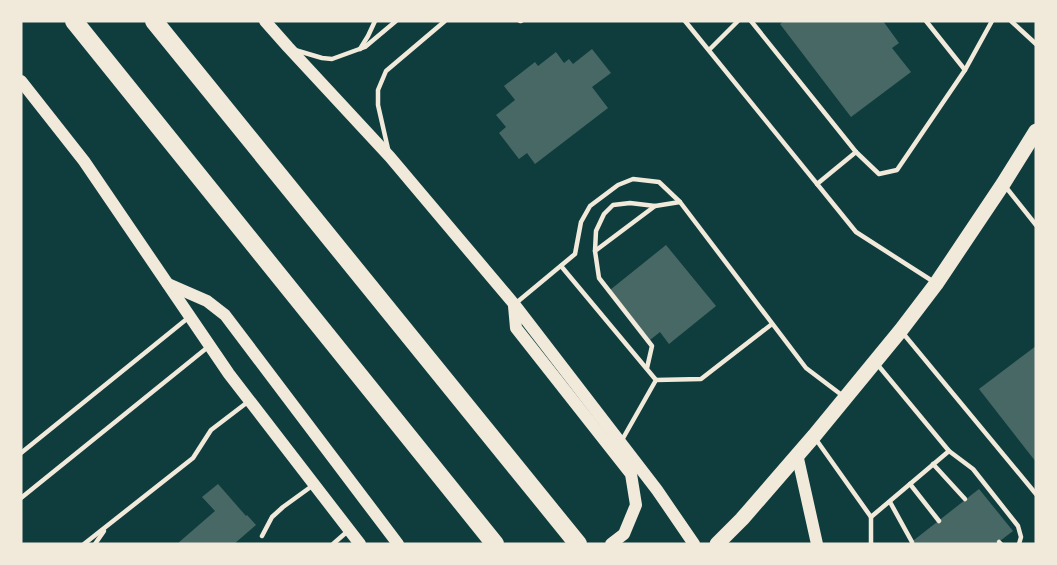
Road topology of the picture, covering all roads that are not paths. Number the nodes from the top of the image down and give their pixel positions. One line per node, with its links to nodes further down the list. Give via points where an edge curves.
1 (74, 21): 58 (highway)
2 (154, 21): 65 (highway)
3 (265, 21): 14 (main road)
4 (375, 21): 15 (lane)
5 (396, 21): 15 (lane)
6 (445, 21): 21 (lane, via 386,71 382,80 378,105)
7 (685, 21): 16 (lane)
8 (738, 21): 16 (lane)
9 (751, 21): 20 (lane)
10 (926, 21): 17 (lane)
11 (992, 21): 17 (lane)
12 (1011, 21): 13 (lane)
13 (1036, 44)
14 (288, 47): 15 (lane, via 332,59); 21 (main road)
15 (360, 49)
16 (709, 50): 22 (lane)
17 (965, 70): 20 (lane, via 897,170 879,174)
18 (21, 81): 29 (main road, via 84,161)
19 (1036, 131): 23 (main road)
20 (856, 152): 22 (lane)
21 (390, 157): 31 (main road)
22 (817, 184): 30 (lane, via 856,232)
23 (1003, 184): 26 (lane); 30 (main road)
24 (680, 202): 25 (lane); 28 (lane, via 659,182 633,179 618,185 590,206 581,222 576,254); 33 (lane)
25 (655, 206): 27 (lane); 27 (lane, via 630,202 613,205 596,231)
26 (1036, 225)
27 (595, 251): 37 (lane, via 599,278 652,346)
28 (561, 266): 31 (lane); 37 (lane)
29 (167, 283): 32 (main road); 64 (main road, via 207,301 225,315)
30 (936, 284): 34 (main road)
31 (514, 304): 42 (main road); 66 (main road, via 516,328 631,474 636,505 624,534)
32 (190, 316): 35 (main road); 44 (lane)
33 (772, 324): 38 (lane, via 701,379); 39 (lane, via 806,368)
34 (901, 330): 36 (main road); 49 (lane)
35 (209, 345): 40 (main road); 50 (lane)
36 (875, 361): 39 (main road); 43 (lane)
37 (647, 368): 38 (lane)
38 (656, 380): 42 (lane)
39 (845, 397): 41 (main road)
40 (250, 400): 47 (main road); 55 (lane, via 211,430 193,458)
41 (814, 436): 45 (main road); 53 (lane)
42 (621, 444): 67 (main road)
43 (948, 451): 46 (lane); 71 (lane, via 973,469 1018,526)
44 (21, 453)
45 (797, 454): 68 (main road); 69 (main road)
46 (933, 464): 48 (lane); 51 (lane)
47 (315, 484): 56 (main road); 57 (lane, via 272,517)
48 (910, 484): 52 (lane); 54 (lane)
49 (1036, 494)
50 (21, 498)
51 (965, 499)
52 (890, 502): 53 (lane); 59 (lane)
53 (871, 517): 70 (lane)
54 (939, 521)
55 (107, 526): 60 (lane); 61 (lane)
56 (350, 530): 62 (lane); 63 (main road)
57 (262, 536)
58 (492, 540)
59 (912, 542)
60 (84, 544)
61 (95, 544)
62 (333, 544)
63 (360, 544)
64 (398, 544)
65 (578, 544)
66 (611, 544)
67 (694, 544)
68 (717, 544)
69 (817, 544)
70 (871, 544)
71 (1019, 544)

